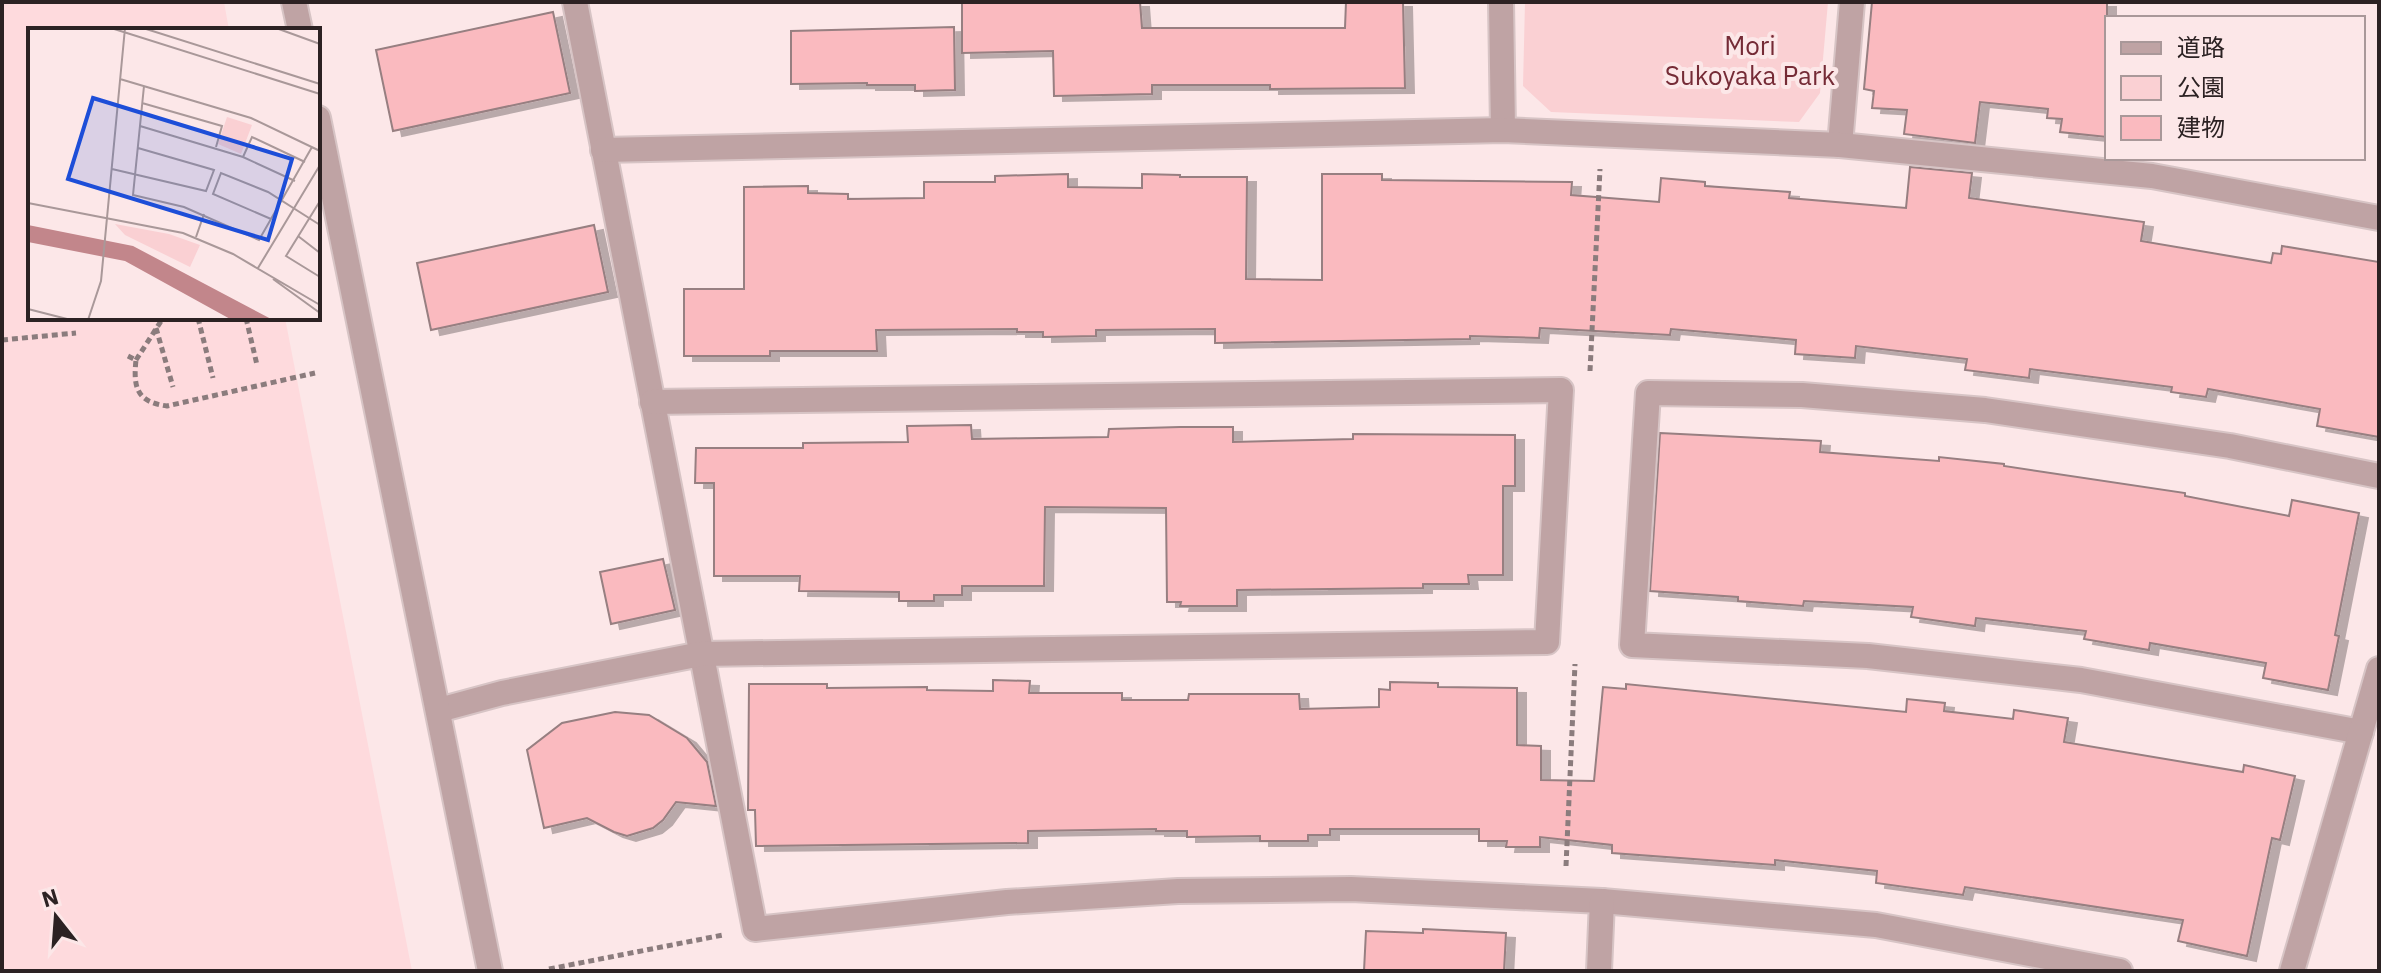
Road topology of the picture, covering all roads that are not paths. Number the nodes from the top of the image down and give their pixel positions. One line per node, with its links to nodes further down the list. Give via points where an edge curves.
1 (294, 2): 5 (street)
2 (575, 2): 9 (street)
3 (1501, 2): 7 (street)
4 (1852, 2): 8 (street)
5 (300, 28)
6 (320, 128): 15 (street)
7 (1503, 130): 8 (street); 9 (street)
8 (1840, 145): 10 (street, via 2152,176)
9 (603, 150): 11 (street)
10 (2379, 218)
11 (652, 402): 13 (street); 13 (street, via 1561,390 1547,642)
12 (2379, 476): 16 (street, via 2230,446 1985,410 1802,395 1648,393 1632,645 1868,656 2081,680)
13 (701, 654): 15 (street); 17 (street, via 755,929 1007,902 1178,891 1351,889)
14 (2379, 669): 16 (street)
15 (439, 710): 18 (street)
16 (2361, 732): 21 (street)
17 (1602, 901): 19 (street); 20 (street, via 1876,925)
18 (490, 971)
19 (1599, 971)
20 (2120, 971)
21 (2292, 971)

